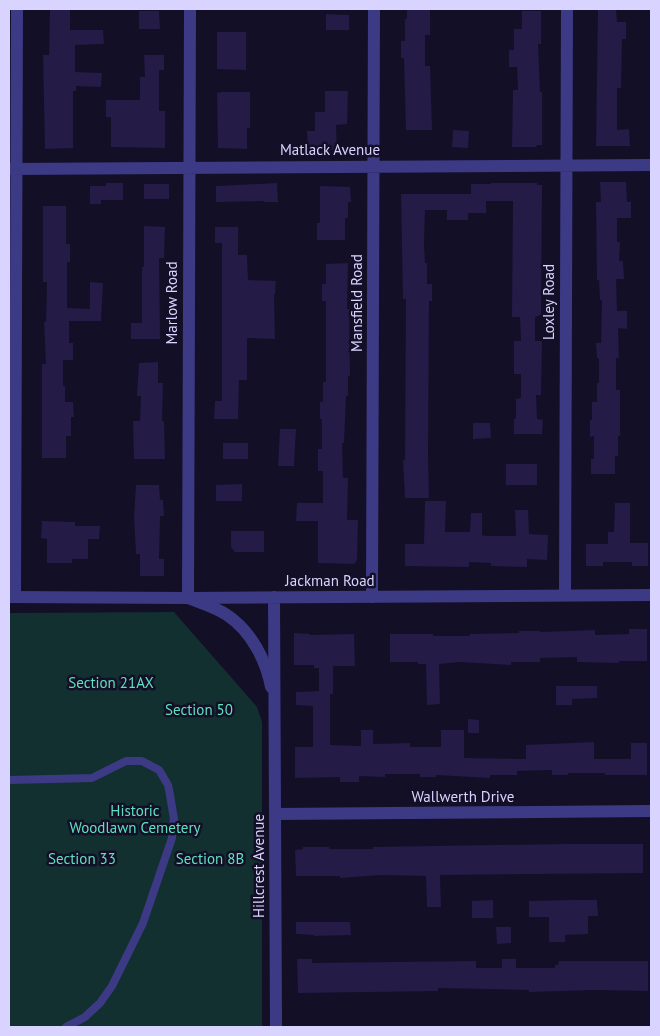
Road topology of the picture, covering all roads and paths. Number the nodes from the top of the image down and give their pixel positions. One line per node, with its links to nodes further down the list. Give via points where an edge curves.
1 (17, 9): 9 (street)
2 (190, 9): 8 (street, Marlow Road)
3 (374, 9): 7 (street, Mansfield Road)
4 (567, 9): 5 (street, Loxley Road)
5 (566, 165): 6 (street, Matlack Avenue); 7 (street, Matlack Avenue); 12 (street, Loxley Road)
6 (651, 165)
7 (373, 166): 8 (street, Matlack Avenue); 14 (street, Mansfield Road)
8 (189, 167): 9 (street, Matlack Avenue); 15 (street, Marlow Road)
9 (13, 169): 11 (street)
10 (651, 595): 12 (street, Jackman Road)
11 (12, 596): 15 (street, Jackman Road)
12 (565, 596): 14 (street, Jackman Road)
13 (274, 597): 14 (street, Jackman Road); 15 (street, Jackman Road); 16 (street, Hillcrest Avenue)
14 (372, 597)
15 (188, 598): 16 (street, Hillcrest Avenue, via 211,606 241,626 269,674)
16 (274, 704): 19 (street, Hillcrest Avenue)
17 (9, 780): 20 (lane, via 92,778 118,764 134,760 159,770 168,785 174,819 172,838 143,924 100,1003 85,1017)
18 (651, 812): 19 (street, Wallwerth Drive)
19 (275, 814): 21 (street, Hillcrest Avenue)
20 (66, 1027)
21 (276, 1027)

